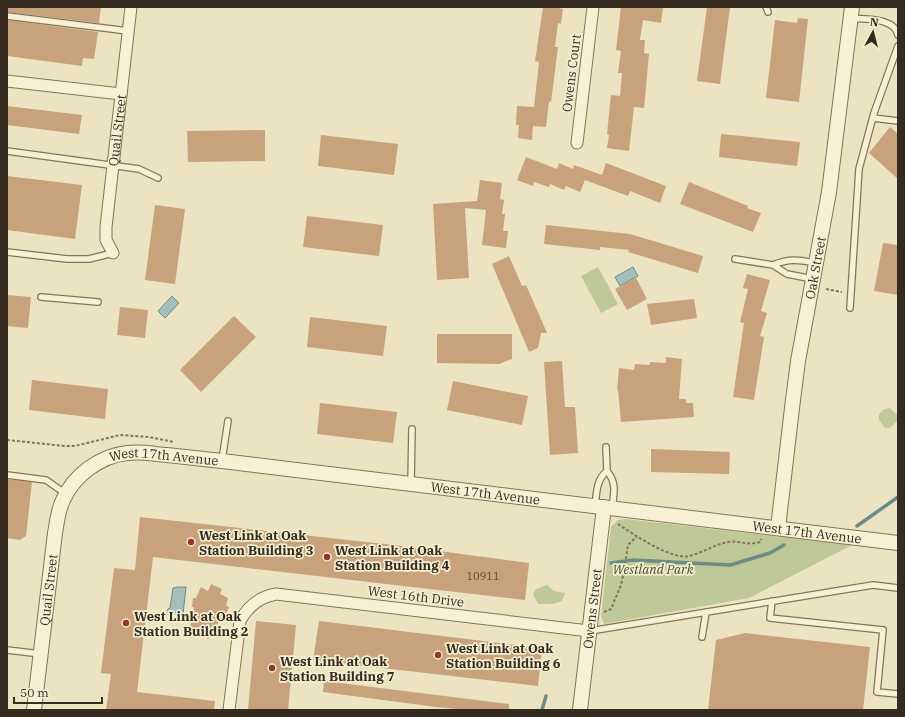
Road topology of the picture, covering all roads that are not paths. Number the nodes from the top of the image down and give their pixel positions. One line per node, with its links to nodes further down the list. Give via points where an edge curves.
1 (131, 7): 5 (street, Quail Street)
2 (593, 7): 12 (street, Owens Court)
3 (852, 12): 6 (lane, via 887,23 894,27); 19 (street, Oak Street, via 829,192)
4 (7, 16): 5 (lane)
5 (128, 31): 9 (street, Quail Street)
6 (898, 35)
7 (898, 46): 10 (lane)
8 (7, 80): 9 (street)
9 (121, 94): 14 (street, Quail Street)
10 (873, 118): 11 (lane); 24 (lane, via 859,169)
11 (898, 121)
12 (577, 143)
13 (7, 151): 14 (lane)
14 (113, 165): 15 (lane, via 139,169); 17 (street, Quail Street, via 106,240)
15 (158, 178)
16 (7, 252): 17 (lane, via 67,259 89,259)
17 (113, 253)
18 (735, 259): 20 (lane)
19 (816, 263): 20 (lane, via 794,260); 21 (street, Oak Street)
20 (773, 266): 21 (lane, via 786,274)
21 (814, 279): 35 (street, Oak Street)
22 (41, 296): 23 (lane)
23 (98, 302)
24 (850, 308)
25 (228, 421): 28 (lane)
26 (412, 429): 32 (lane)
27 (606, 447): 29 (lane)
28 (222, 462): 31 (street, West 17th Avenue, via 149,453 128,453 103,460); 32 (street, West 17th Avenue)
29 (607, 471): 34 (lane, via 614,482); 34 (lane, via 598,481)
30 (7, 475): 33 (lane, via 46,480)
31 (80, 476): 33 (street, Quail Street)
32 (411, 484): 34 (street, West 17th Avenue)
33 (66, 494): 43 (street, Quail Street, via 57,523)
34 (604, 507): 35 (street, West 17th Avenue); 40 (street, Owens Street)
35 (772, 528): 36 (street, West 17th Avenue)
36 (898, 543)
37 (898, 588): 38 (lane, via 873,584)
38 (772, 601): 39 (lane); 44 (lane, via 770,618 883,630 877,692)
39 (706, 612): 40 (lane); 41 (lane)
40 (589, 631): 46 (street, West 16th Drive, via 276,594 253,603 240,621); 47 (street, Owens Street)
41 (702, 637)
42 (7, 650): 43 (lane)
43 (41, 654): 45 (street, Quail Street)
44 (898, 694)
45 (34, 710)
46 (228, 710)
47 (580, 710)

